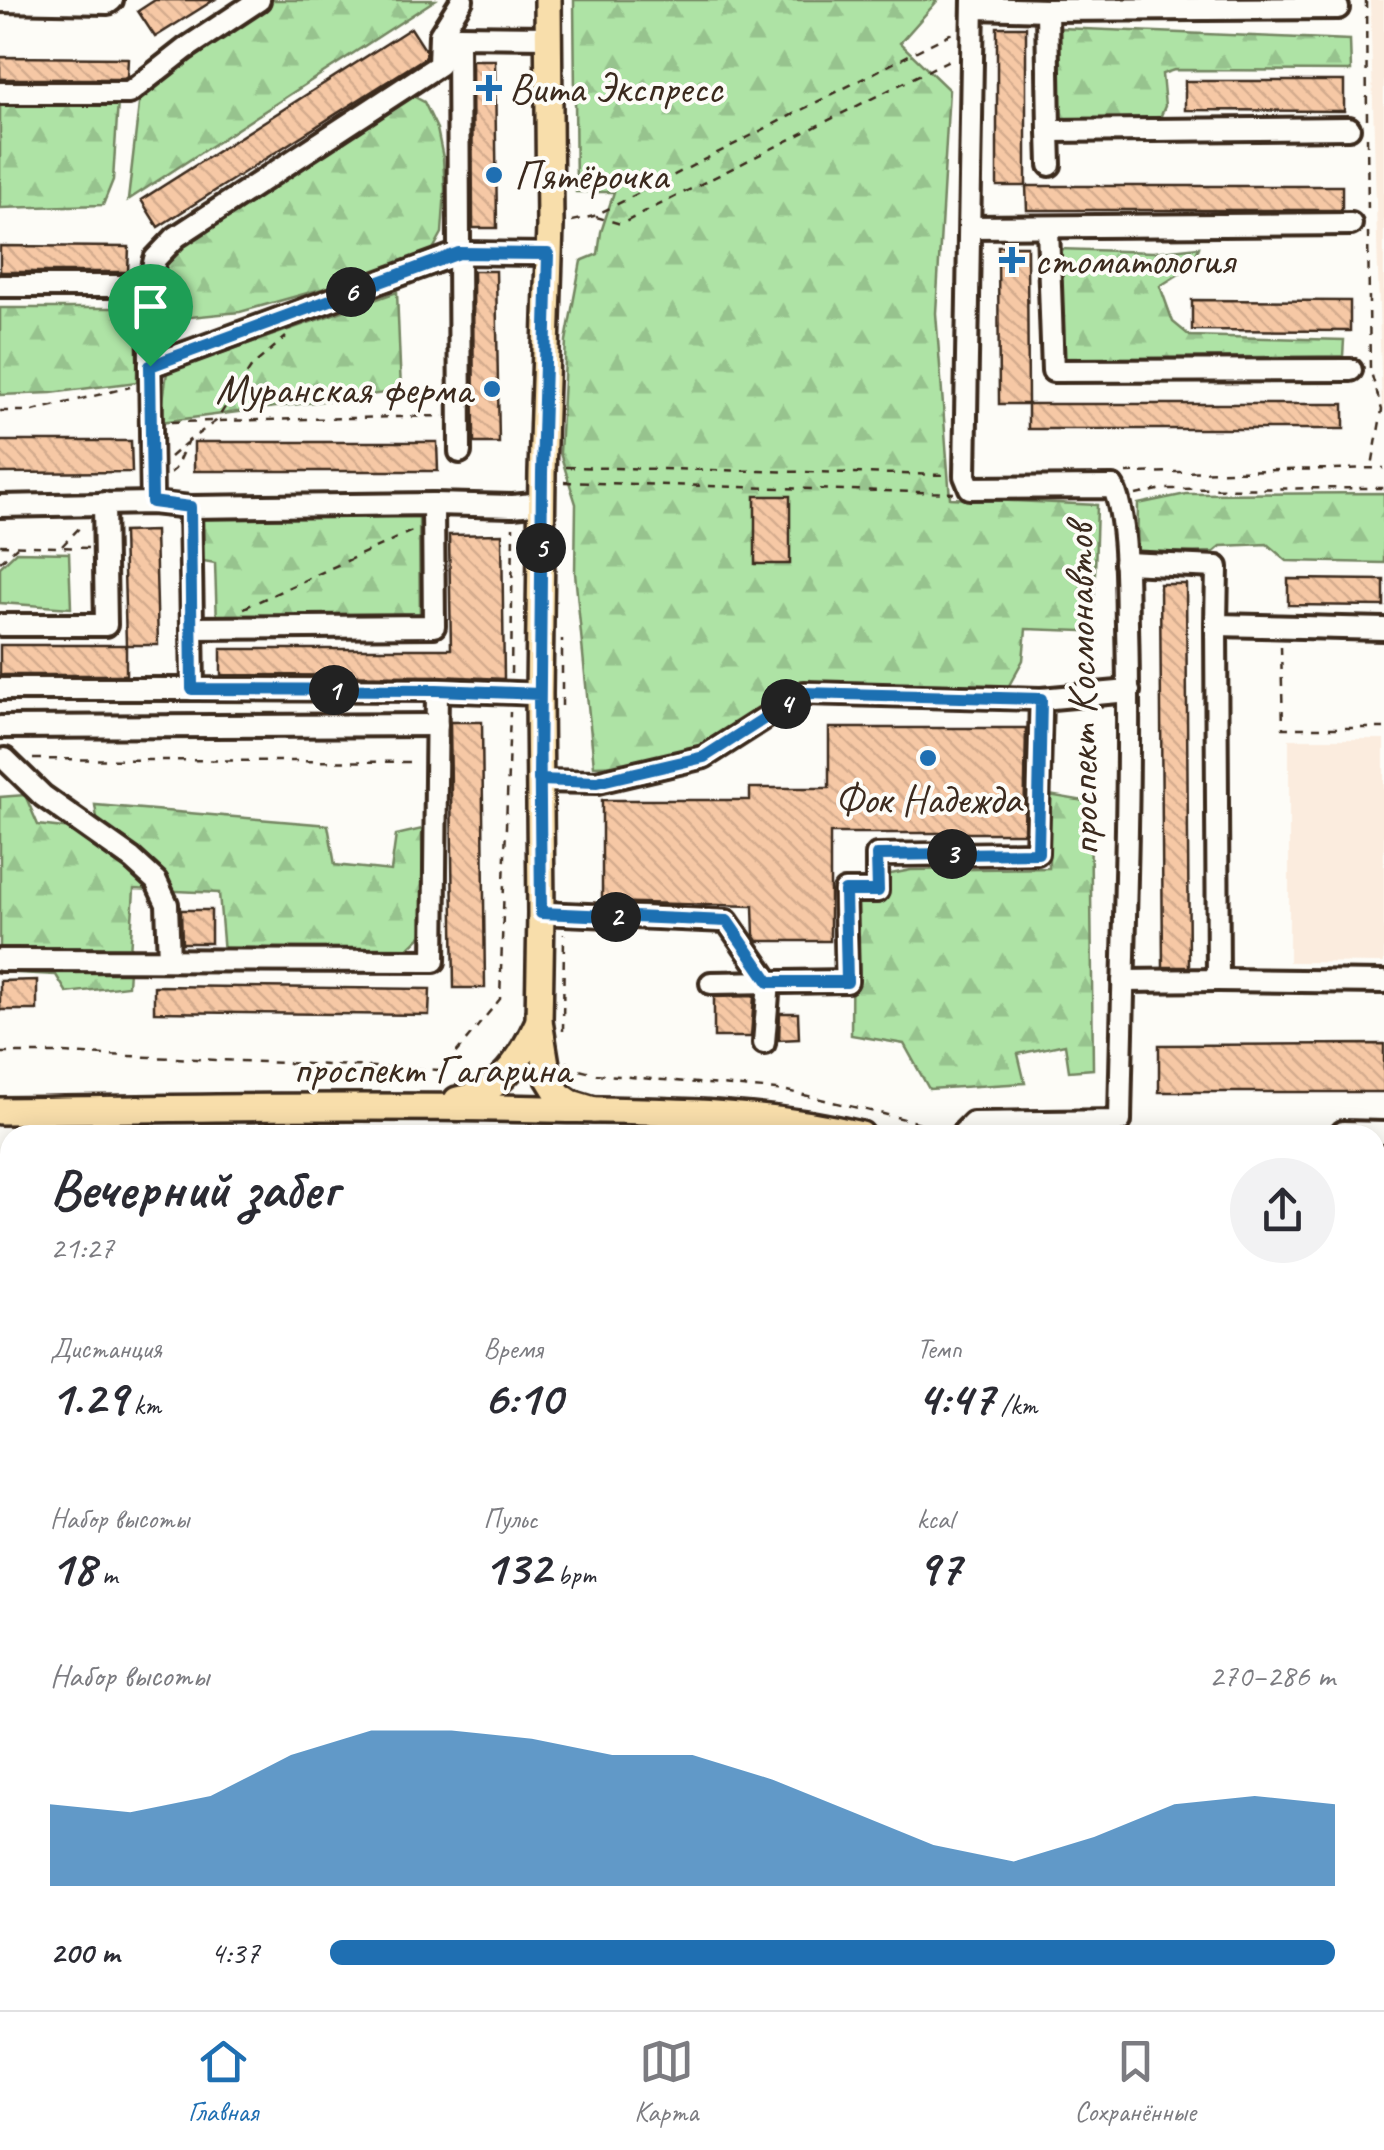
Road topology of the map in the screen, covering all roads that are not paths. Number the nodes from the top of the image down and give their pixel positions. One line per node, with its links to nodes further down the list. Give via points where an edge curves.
1 (112, 0): 5 (street)
2 (259, 0): 10 (street, via 129,93)
3 (462, 0): 20 (street, via 440,35 439,65 176,237 155,259)
4 (548, 0): 9 (main road)
5 (0, 2)
6 (1338, 8): 8 (street)
7 (973, 10): 8 (street); 15 (street, проспект Космонавтов)
8 (1047, 10): 12 (street)
9 (548, 37): 17 (street, via 458,36); 18 (main road)
10 (0, 92)
11 (1350, 128): 12 (street)
12 (1049, 131): 13 (street)
13 (1050, 165)
14 (1351, 224): 16 (street)
15 (970, 227): 16 (street); 30 (street, проспект Космонавтов, via 970,488 1113,487)
16 (1048, 228): 21 (street, via 1052,370)
17 (459, 253): 18 (street); 22 (street); 23 (street)
18 (548, 254): 26 (main road)
19 (0, 286): 20 (street)
20 (149, 286): 22 (street)
21 (1352, 370)
22 (150, 374): 24 (street)
23 (460, 452)
24 (152, 492): 25 (street); 28 (street)
25 (104, 503): 27 (street); 31 (street, via 106,625)
26 (542, 503): 29 (street); 39 (main road)
27 (0, 506)
28 (190, 507): 29 (street); 33 (street)
29 (433, 512): 33 (street, via 434,626)
30 (1125, 563): 32 (street, via 1216,567); 38 (street, проспект Космонавтов)
31 (0, 625)
32 (1216, 625): 34 (street); 48 (street)
33 (192, 628): 35 (street)
34 (1384, 629)
35 (192, 689): 36 (street); 37 (street)
36 (0, 690)
37 (437, 690): 39 (street); 41 (street)
38 (1129, 691): 40 (street); 49 (street, проспект Космонавтов)
39 (539, 694): 44 (main road)
40 (1041, 699): 44 (street, via 804,693 704,757 597,782); 50 (street, via 1038,853 877,855 878,891 845,891 847,982)
41 (437, 725): 42 (street); 47 (street, via 434,960)
42 (0, 727)
43 (5, 759): 47 (street, via 43,796 156,880 167,904)
44 (539, 780): 45 (main road)
45 (552, 913): 50 (street, via 727,921); 53 (main road)
46 (0, 960): 47 (street)
47 (170, 960)
48 (1218, 980): 49 (street); 51 (street)
49 (1123, 981): 59 (street, проспект Космонавтов, via 1120,1121)
50 (769, 982): 52 (street); 54 (street)
51 (1384, 982)
52 (711, 984)
53 (539, 1021): 55 (main road, via 499,1082 474,1097); 57 (main road, via 548,1077 558,1095)
54 (764, 1043)
55 (422, 1106): 56 (main road, проспект Гагарина); 57 (main road, проспект Гагарина)
56 (0, 1110)
57 (594, 1110): 58 (main road, проспект Гагарина)
58 (815, 1125)
59 (971, 1125)

